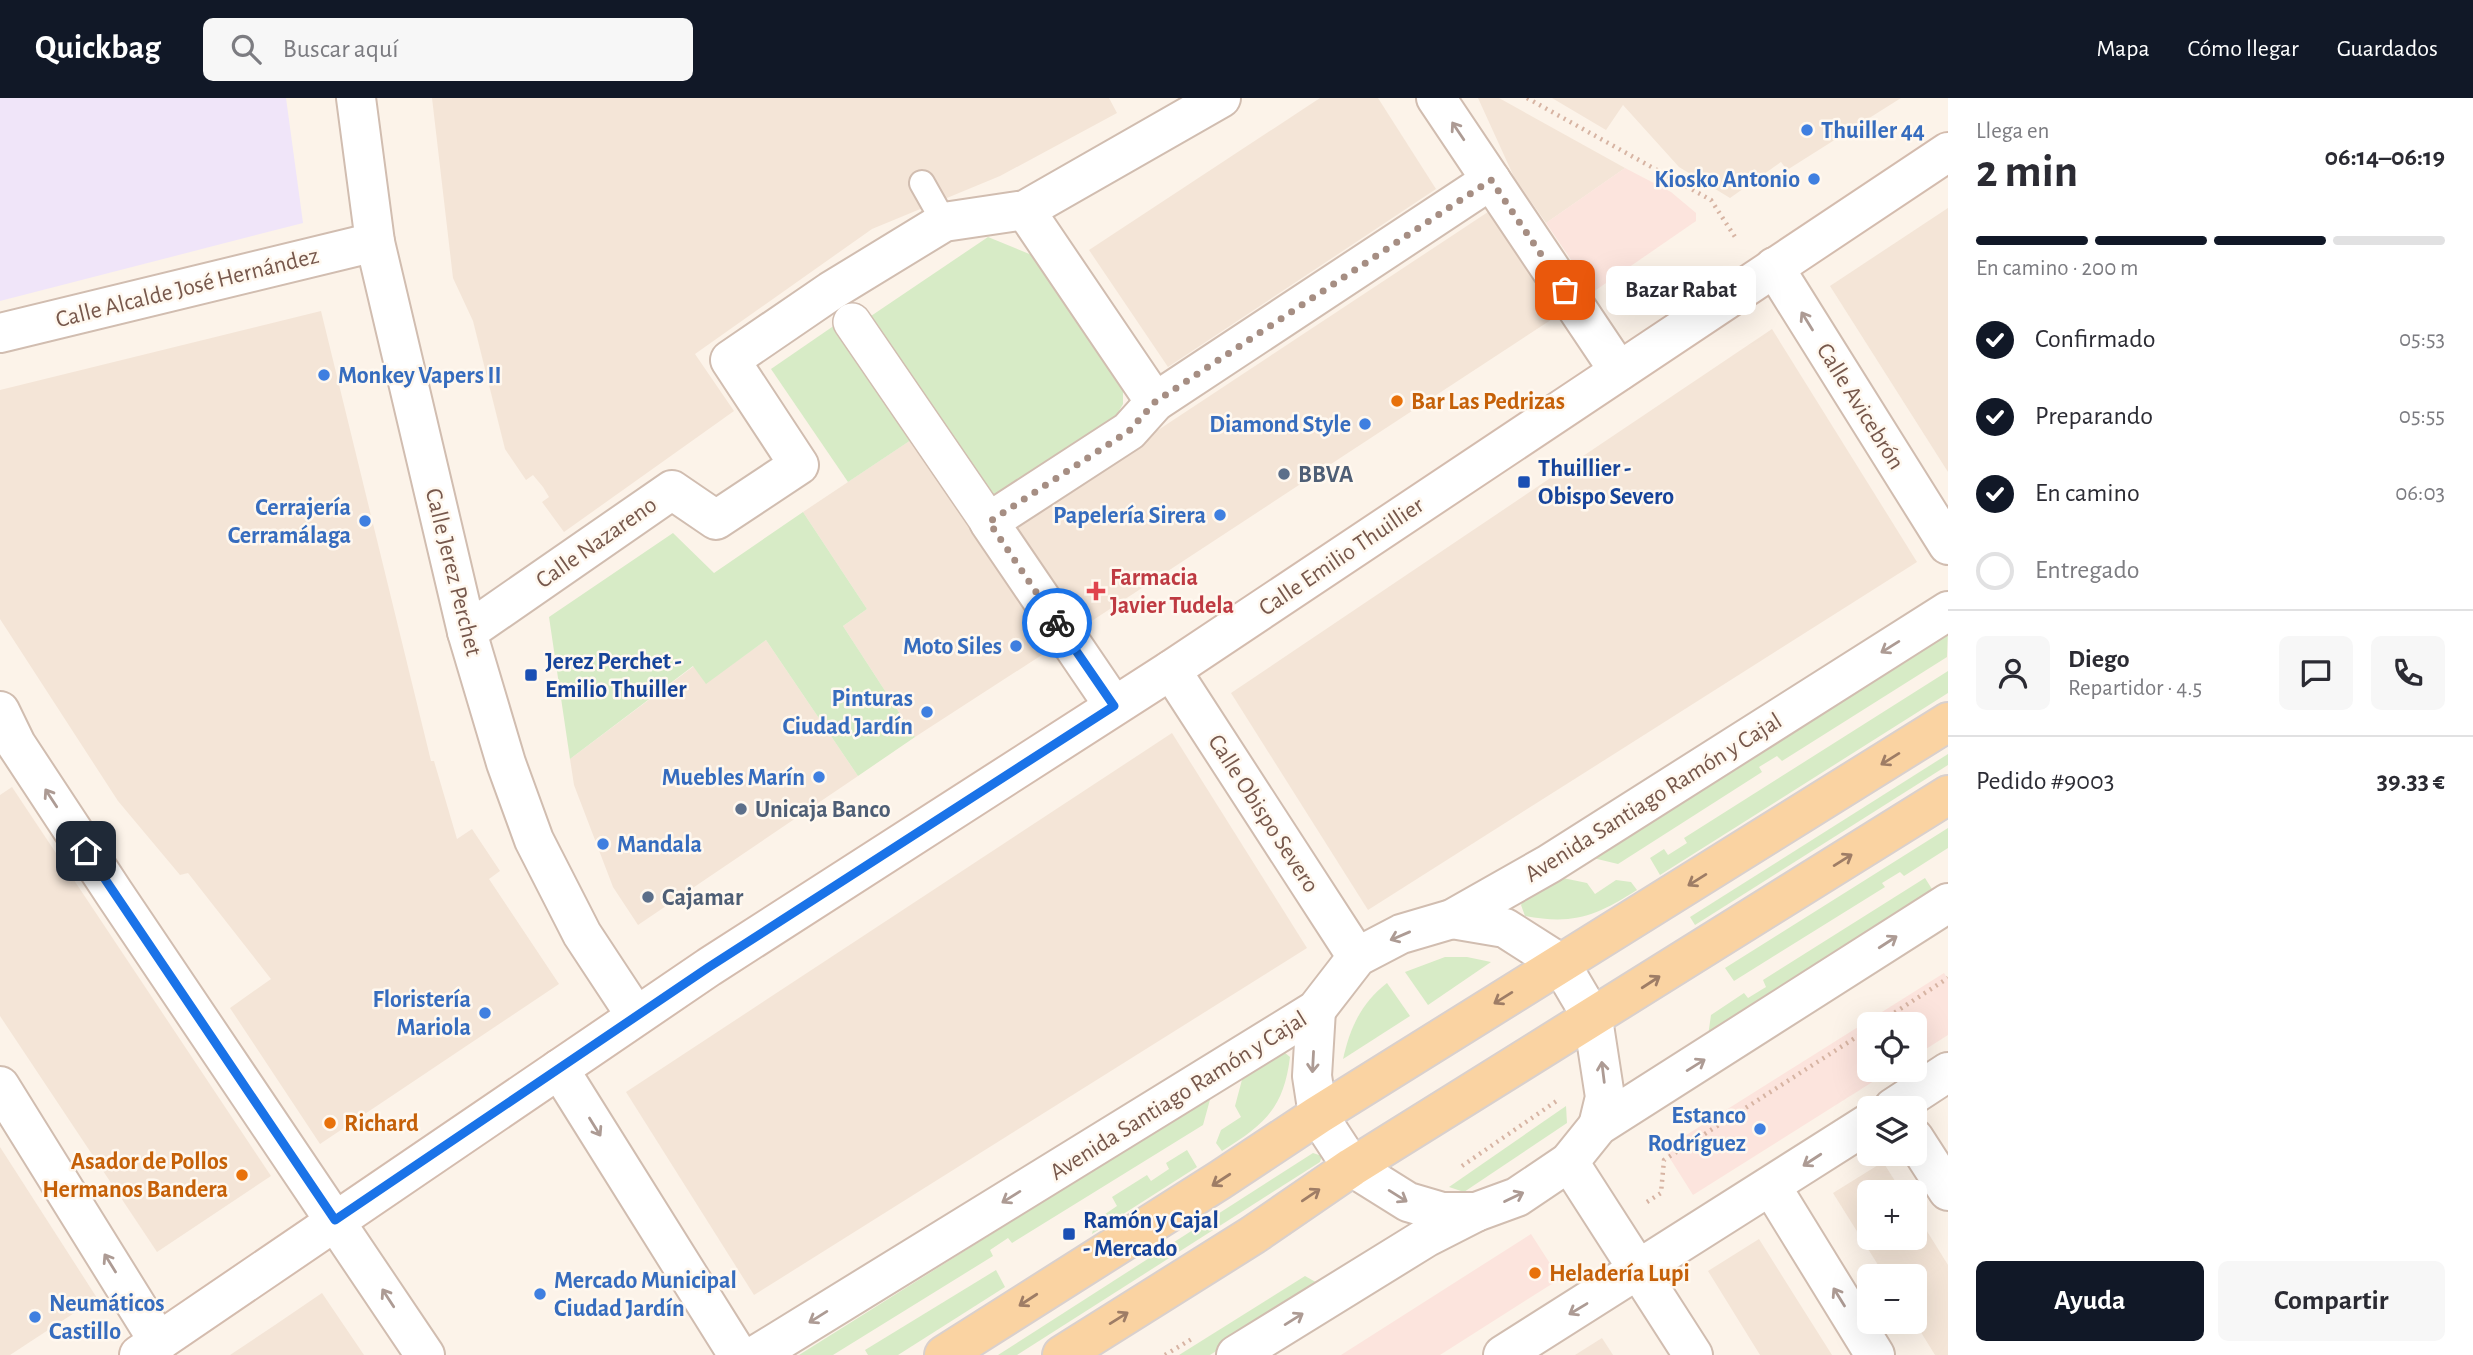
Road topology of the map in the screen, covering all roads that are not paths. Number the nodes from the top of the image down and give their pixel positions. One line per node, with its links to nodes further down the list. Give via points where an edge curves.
1 (356, 98): 9 (street, Calle Jerez Perchet)
2 (1221, 98): 7 (street)
3 (1436, 98): 5 (street, one-way to 3)
4 (1948, 152): 10 (street, Calle Emilio Thuillier)
5 (1491, 180): 13 (street); 14 (street)
6 (922, 183): 8 (lane)
7 (1025, 210): 8 (street); 14 (street)
8 (944, 222): 18 (street, Calle Nazareno, via 730,360 799,465 716,520 672,490)
9 (375, 242): 12 (street, Calle Alcalde José Hernández); 18 (street, Calle Jerez Perchet)
10 (1767, 271): 13 (street, Calle Emilio Thuillier); 16 (street, Calle Avicebrón, one-way to 10)
11 (852, 322): 15 (street)
12 (0, 333)
13 (1619, 371): 19 (street, Calle Emilio Thuillier)
14 (1155, 402): 15 (street, via 1129,431)
15 (989, 522): 20 (street)
16 (1948, 545)
17 (1948, 611): 25 (street, Avenida Santiago Ramón y Cajal, one-way to 25, via 1549,864)
18 (467, 632): 29 (street, Calle Jerez Perchet, via 534,840 582,933)
19 (1171, 670): 20 (street, Calle Emilio Thuillier); 26 (street, Calle Obispo Severo)
20 (1114, 706): 29 (street, Calle Emilio Thuillier)
21 (0, 711): 44 (street, one-way to 21, via 106,882 16,744)
22 (1948, 722): 27 (main road, one-way to 27)
23 (1948, 795): 30 (main road, one-way to 23)
24 (1948, 904): 36 (street, one-way to 24)
25 (1452, 919): 26 (street, Avenida Santiago Ramón y Cajal, one-way to 26, via 1401,934); 27 (street, via 1505,928)
26 (1357, 957): 28 (street, Avenida Santiago Ramón y Cajal)
27 (1560, 963): 30 (street); 35 (main road, one-way to 35)
28 (1316, 1010): 35 (street, one-way to 35, via 1312,1076); 49 (street, Avenida Santiago Ramón y Cajal, one-way to 49)
29 (636, 1016): 31 (street, Calle Emilio Thuillier)
30 (1593, 1018): 36 (street, one-way to 30, via 1605,1097); 40 (main road)
31 (559, 1069): 44 (street, Calle Emilio Thuillier); 48 (street, one-way to 48)
32 (1948, 1072): 34 (street)
33 (0, 1086): 46 (street, one-way to 33)
34 (1919, 1096)
35 (1318, 1115): 40 (street); 50 (main road, one-way to 50)
36 (1598, 1126): 38 (street)
37 (1857, 1137): 41 (street, one-way to 41)
38 (1569, 1162): 43 (street, one-way to 38, via 1517,1197); 45 (street)
39 (1927, 1163): 42 (street)
40 (1352, 1167): 43 (street, one-way to 43, via 1408,1202 1442,1212); 51 (main road, one-way to 40)
41 (1771, 1186): 45 (street); 55 (street, one-way to 41)
42 (1948, 1191)
43 (1476, 1212): 52 (street, one-way to 43, via 1427,1237)
44 (335, 1220): 46 (street, Calle Emilio Thuillier); 47 (street, one-way to 44)
45 (1639, 1271): 53 (street, one-way to 53); 54 (street)
46 (149, 1348)
47 (425, 1355)
48 (738, 1355)
49 (756, 1355)
50 (944, 1355)
51 (1062, 1355)
52 (1236, 1355)
53 (1503, 1355)
54 (1693, 1355)
55 (1875, 1355)

